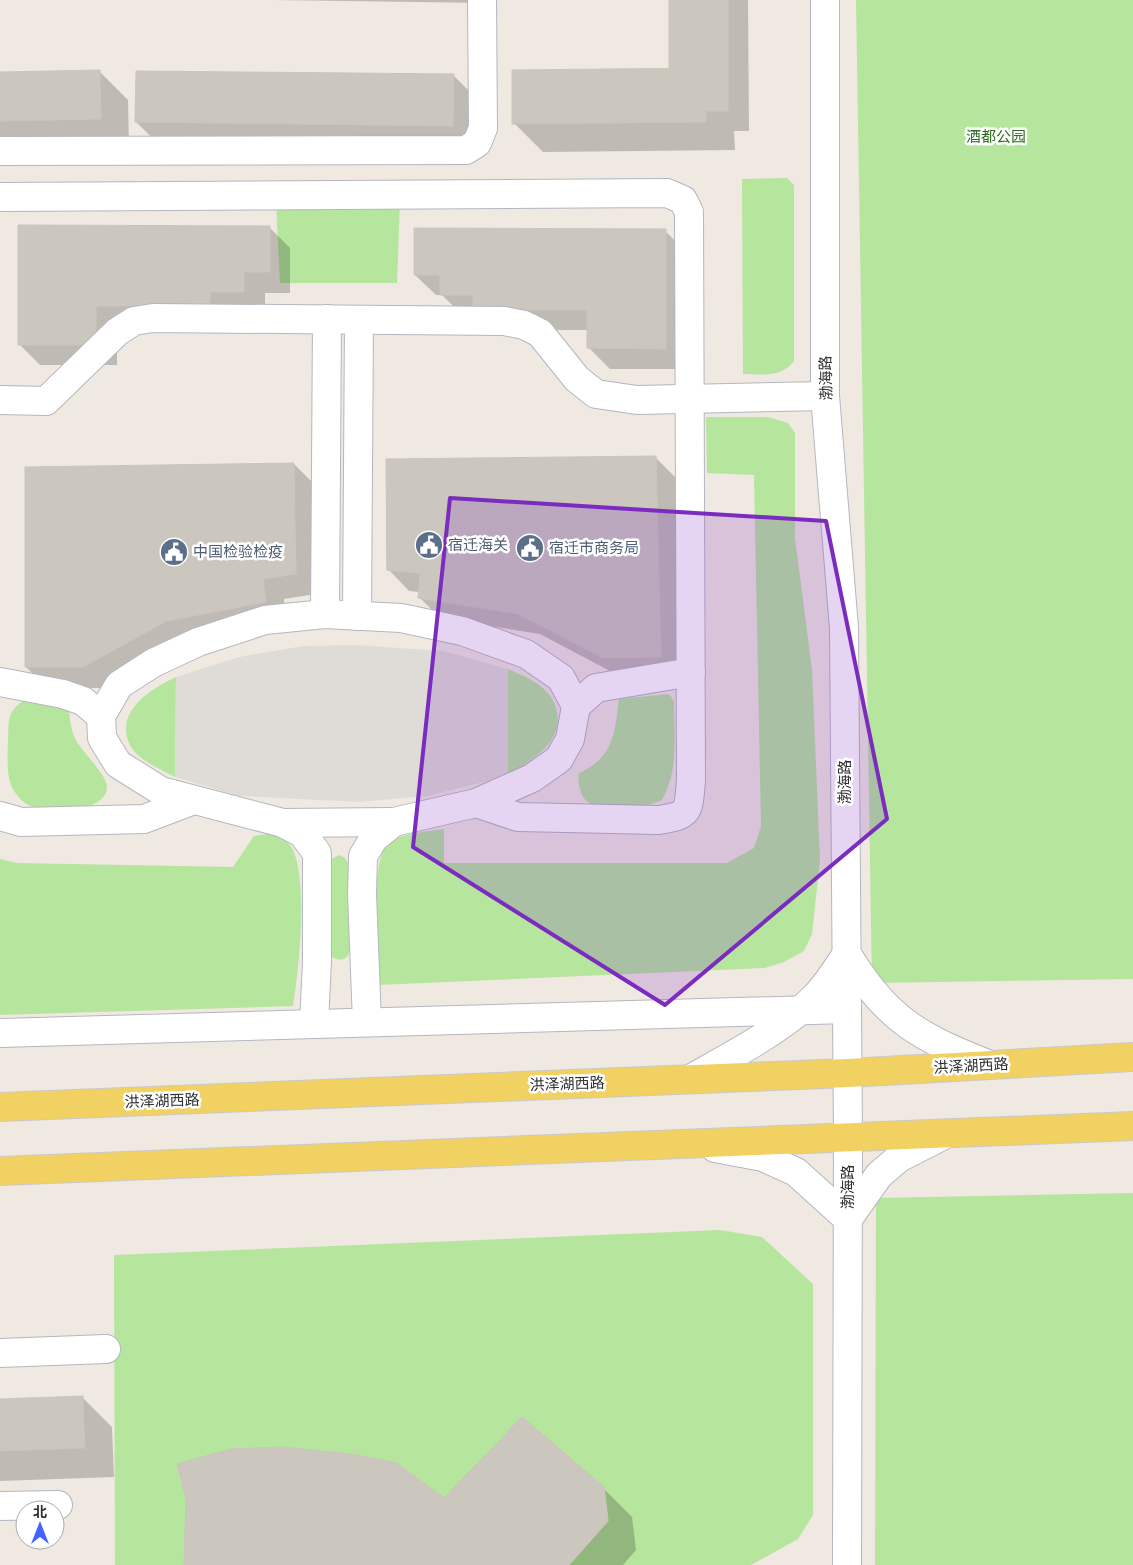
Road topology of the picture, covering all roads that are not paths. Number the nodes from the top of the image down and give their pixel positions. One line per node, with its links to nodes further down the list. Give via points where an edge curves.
1 (482, 0): 3 (street, via 482,128 476,143 466,150)
2 (825, 0): 7 (street, 渤海路)
3 (0, 151)
4 (0, 197): 8 (street, via 667,193 683,200 689,212)
5 (327, 319): 6 (street); 9 (street, via 152,318 134,321 94,352 46,401); 10 (street)
6 (359, 320): 8 (street, via 504,321 524,325 540,334 577,379 596,394 637,400); 11 (street)
7 (826, 396): 8 (street); 21 (street, 渤海路, via 844,628)
8 (690, 399): 12 (street)
9 (0, 400)
10 (325, 614): 11 (street); 15 (street, via 265,620 198,642 160,659 119,685)
11 (357, 616): 14 (street, via 401,618 462,631 526,654 561,678)
12 (691, 672): 14 (street, via 596,688); 17 (street, via 689,807 679,817 659,820 518,817)
13 (0, 682): 15 (street, via 63,694 83,701)
14 (576, 706): 17 (street, via 570,739 559,758 532,778)
15 (101, 716): 16 (street, via 102,738 118,764 161,791)
16 (194, 800): 18 (street, via 144,819 21,822); 20 (street)
17 (476, 803): 19 (street)
18 (0, 816)
19 (394, 822): 20 (street); 24 (street, via 374,838 363,856)
20 (283, 823): 25 (street, via 302,833 317,853)
21 (847, 954): 22 (street, 渤海路); 23 (street, via 815,997); 28 (street, via 864,983 886,1008 915,1031)
22 (847, 1009): 23 (street); 29 (street, 渤海路)
23 (799, 1010): 24 (street); 30 (street, via 748,1047)
24 (367, 1022): 25 (street)
25 (314, 1023): 26 (street)
26 (0, 1033)
27 (1133, 1057): 28 (main road, 洪泽湖西路)
28 (990, 1065): 29 (main road, 洪泽湖西路)
29 (848, 1073): 30 (main road, 洪泽湖西路); 35 (street, 渤海路)
30 (690, 1079): 31 (main road, 洪泽湖西路)
31 (0, 1107)
32 (1133, 1126): 33 (main road)
33 (1039, 1130): 34 (main road); 36 (main road)
34 (946, 1134): 35 (main road); 39 (street, via 899,1158 878,1175)
35 (848, 1138): 37 (main road); 39 (street, 渤海路)
36 (1133, 1142)
37 (693, 1144): 38 (main road); 39 (street, via 763,1158 796,1172)
38 (0, 1171)
39 (848, 1219): 44 (street, 渤海路)
40 (106, 1350): 41 (street)
41 (0, 1353)
42 (0, 1506): 43 (street)
43 (15, 1506)
44 (841, 1562)

